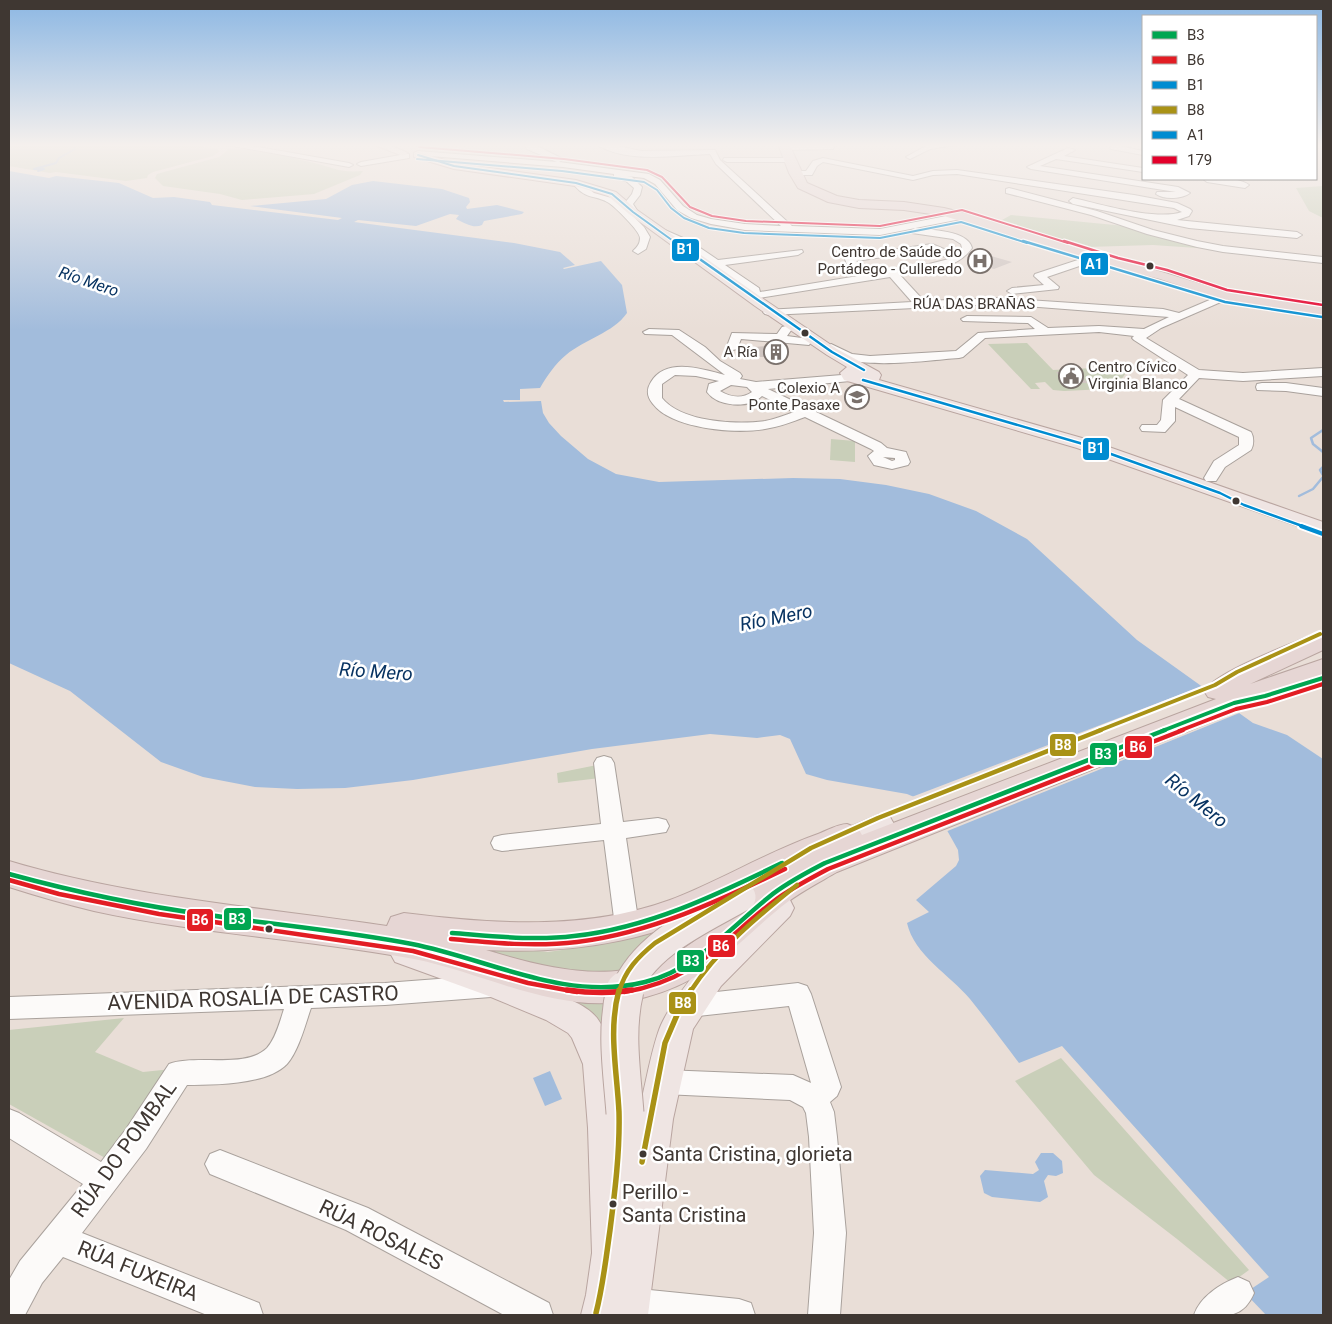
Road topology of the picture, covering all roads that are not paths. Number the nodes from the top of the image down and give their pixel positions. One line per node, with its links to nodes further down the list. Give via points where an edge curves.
1 (617, 206): 22 (street, via 645,237 643,247)
2 (622, 206): 28 (main road)
3 (626, 206): 12 (main road)
4 (630, 206): 12 (street)
5 (678, 206): 17 (street, via 697,217 745,227)
6 (767, 206): 17 (street)
7 (891, 206): 11 (highway)
8 (1066, 206): 24 (street, via 1150,232 1223,249)
9 (1092, 206): 13 (street)
10 (1176, 206): 13 (street, via 1186,214 1177,217)
11 (913, 207): 14 (highway); 15 (street, via 930,216)
12 (633, 212): 20 (main road)
13 (1143, 215): 19 (street, via 1189,225)
14 (961, 216): 15 (street); 18 (highway)
15 (932, 221): 16 (street); 18 (street, via 977,223)
16 (921, 228): 17 (street, via 901,227 869,232); 26 (street, via 956,237 966,243 967,248)
17 (790, 229)
18 (1022, 234): 25 (highway)
19 (1297, 235)
20 (682, 243): 28 (main road); 29 (street); 37 (main road)
21 (1303, 247): 27 (street, via 1311,249)
22 (638, 251)
23 (798, 252): 29 (street)
24 (1272, 254): 27 (street)
25 (1096, 257): 33 (street, via 1039,276 1054,287); 34 (highway)
26 (956, 258): 30 (street); 31 (street, via 932,247 850,259 851,263)
27 (1319, 260)
28 (694, 262): 32 (main road)
29 (717, 263): 37 (street)
30 (893, 274): 31 (street); 35 (street)
31 (875, 277): 37 (street)
32 (714, 278): 37 (main road); 37 (street)
33 (1012, 291)
34 (1226, 296): 38 (highway); 39 (street)
35 (920, 304): 36 (street, RÚA DAS BRAÑAS); 37 (street, RÚA DAS BRAÑAS)
36 (955, 306): 39 (street, RÚA DAS BRAÑAS, via 998,301 1162,312); 40 (street)
37 (762, 307): 45 (main road); 45 (main road); 46 (street, via 736,335)
38 (1323, 311)
39 (1179, 316): 43 (street)
40 (968, 319): 42 (street, via 1031,320); 44 (street)
41 (649, 332): 51 (street, via 675,332 716,364)
42 (1046, 332): 43 (street, via 1099,329); 44 (street)
43 (1144, 332): 49 (street, via 1138,338)
44 (982, 334): 47 (street, via 959,354)
45 (807, 339): 47 (main road)
46 (733, 346)
47 (861, 371): 51 (street); 60 (main road, via 978,412)
48 (1323, 372): 49 (street, via 1243,377)
49 (1196, 374): 56 (street)
50 (1323, 384): 53 (street)
51 (752, 385): 57 (street); 57 (street, via 673,371 657,383 655,396 659,404 686,418 734,426 762,425)
52 (1258, 387): 53 (street)
53 (1305, 390): 54 (street); 55 (street)
54 (1323, 392)
55 (1272, 397)
56 (1170, 400): 58 (street, via 1168,421 1160,429); 61 (street, via 1246,435 1246,447 1219,464)
57 (807, 411): 59 (street)
58 (1147, 428)
59 (884, 452)
60 (1122, 456): 61 (main road); 63 (main road)
61 (1216, 486): 62 (main road); 64 (main road); 65 (main road, via 1244,506)
62 (1323, 516)
63 (1323, 520)
64 (1323, 529)
65 (1323, 534)
66 (1323, 640): 70 (highway, via 1240,678)
67 (1323, 653): 70 (highway, via 1244,683)
68 (1323, 667): 70 (highway, via 1258,691)
69 (1323, 678): 70 (highway, via 1265,696)
70 (1226, 697): 74 (highway)
71 (604, 763): 73 (street)
72 (658, 826): 73 (street)
73 (614, 831): 75 (street); 78 (street)
74 (886, 831): 78 (highway, via 817,846 680,910); 79 (highway, via 790,882 698,959 673,973 643,982 582,988 553,984 442,951); 82 (main road, via 789,899 710,977); 90 (main road, bridge, via 814,854 775,875 658,948 641,963 628,984 620,1010 625,1113 622,1183)
75 (502, 843)
76 (9, 858): 78 (highway, via 143,895 448,932 521,938 558,937)
77 (9, 874): 79 (highway, via 104,901)
78 (627, 926)
79 (359, 936): 80 (main road)
80 (498, 986): 81 (street, AVENIDA ROSALÍA DE CASTRO); 90 (main road, via 566,1014 586,1030 593,1042 600,1064 606,1128)
81 (301, 997): 83 (street, AVENIDA ROSALÍA DE CASTRO); 88 (street, RÚA DO POMBAL, via 278,1056 254,1067 179,1073)
82 (688, 1006): 84 (main road, via 677,1027); 85 (street, via 798,994 827,1086)
83 (9, 1008)
84 (664, 1082): 85 (street, via 793,1088); 93 (main road)
85 (813, 1098): 98 (street, via 820,1112 830,1233)
86 (9, 1122): 88 (street)
87 (220, 1164): 95 (street, RÚA ROSALES, via 357,1219)
88 (105, 1181): 89 (street, RÚA DO POMBAL)
89 (57, 1239): 92 (street, RÚA DO POMBAL, via 31,1272); 94 (street, RÚA FUXEIRA)
90 (612, 1253): 93 (main road, via 607,1295); 96 (street, via 594,1287)
91 (1238, 1293): 99 (street)
92 (9, 1311)
93 (620, 1312): 97 (street)
94 (247, 1315)
95 (537, 1315)
96 (586, 1315)
97 (739, 1315)
98 (824, 1315)
99 (1210, 1315)

